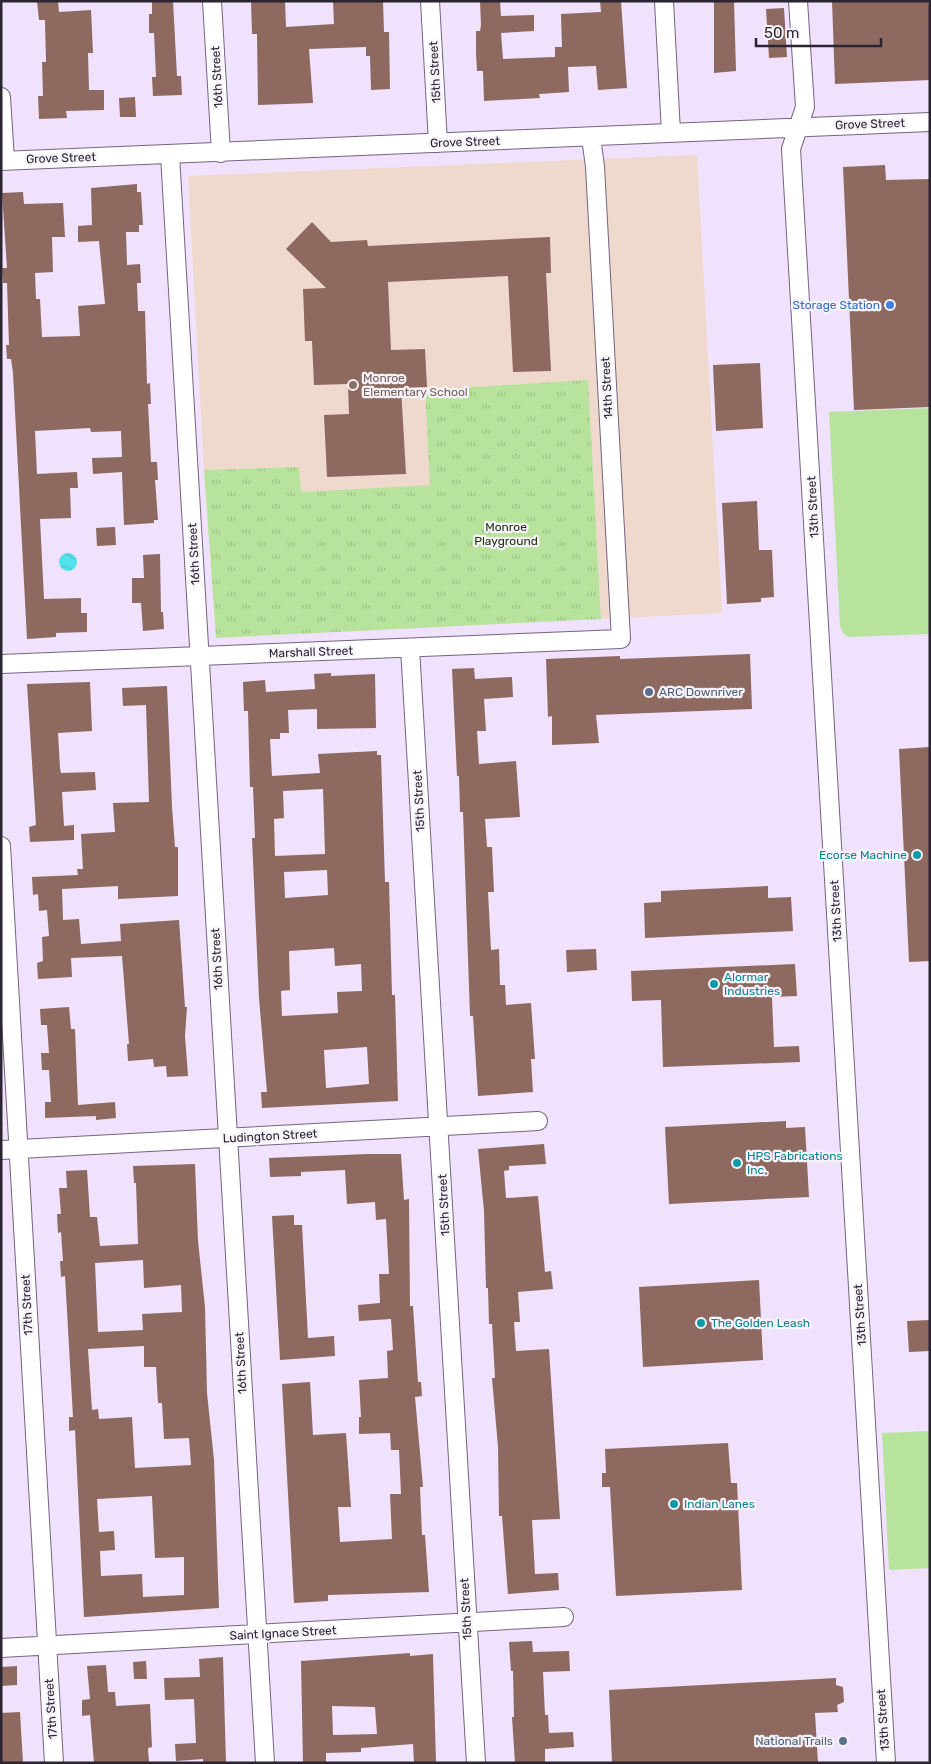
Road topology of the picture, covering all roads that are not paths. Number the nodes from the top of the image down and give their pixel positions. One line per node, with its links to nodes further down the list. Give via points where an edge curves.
1 (212, 1): 11 (street, 16th Street)
2 (430, 1): 10 (street, 15th Street)
3 (664, 1): 8 (street)
4 (798, 1): 7 (street, 13th Street, via 805,107)
5 (1, 97): 13 (street)
6 (930, 122): 7 (street, Grove Street)
7 (798, 128): 8 (street, Grove Street); 31 (street, 13th Street, via 791,149)
8 (671, 133): 9 (street, Grove Street)
9 (591, 137): 10 (street, Grove Street); 14 (street, 14th Street)
10 (438, 143): 11 (street, Grove Street)
11 (221, 153): 12 (street, Grove Street)
12 (170, 155): 13 (street, Grove Street); 16 (street, 16th Street)
13 (3, 160)
14 (621, 639): 15 (street, Marshall Street)
15 (410, 648): 16 (street, Marshall Street); 20 (street, 15th Street)
16 (200, 656): 17 (street, Marshall Street); 21 (street, 16th Street)
17 (1, 664)
18 (1, 846): 22 (street, 17th Street)
19 (538, 1121): 20 (street, Ludington Street)
20 (439, 1126): 21 (street, Ludington Street); 24 (street, 15th Street)
21 (228, 1138): 22 (street, Ludington Street); 25 (street, 16th Street)
22 (10, 1150): 26 (street, 17th Street)
23 (564, 1617): 24 (street, Saint Ignace Street)
24 (467, 1623): 25 (street, Saint Ignace Street); 30 (street, 15th Street)
25 (257, 1634): 26 (street, Saint Ignace Street); 29 (street, 16th Street)
26 (47, 1646): 27 (street, Saint Ignace Street); 28 (street, 17th Street)
27 (1, 1648)
28 (54, 1763)
29 (265, 1763)
30 (476, 1763)
31 (886, 1763)

